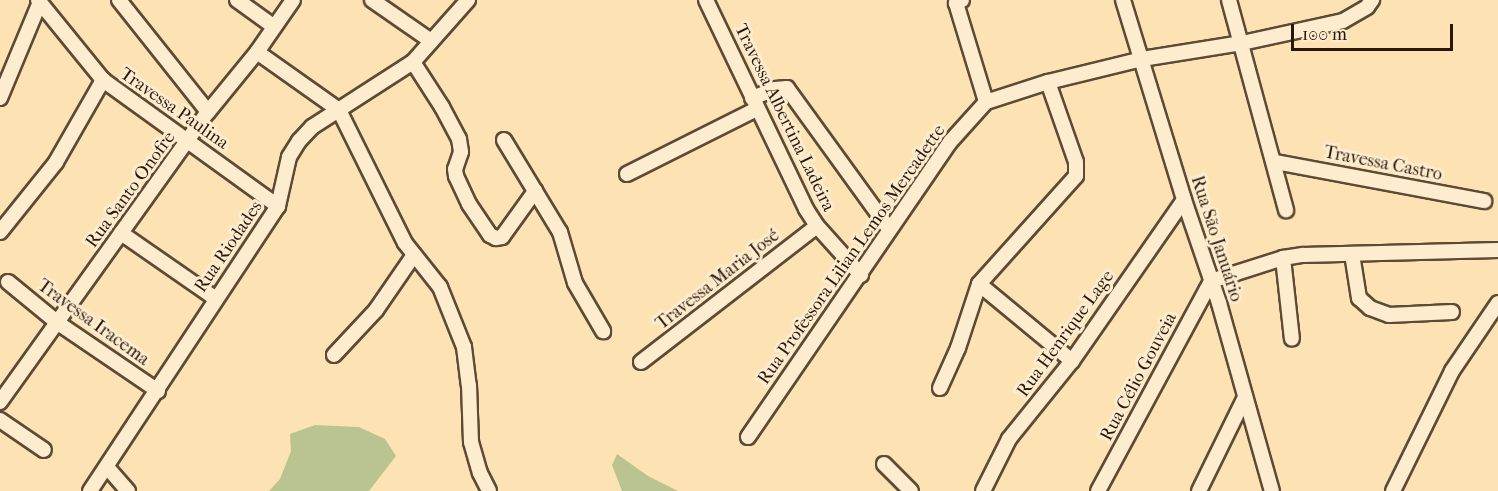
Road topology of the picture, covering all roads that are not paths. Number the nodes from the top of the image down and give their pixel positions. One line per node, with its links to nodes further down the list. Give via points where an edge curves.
1 (118, 0): 24 (street)
2 (237, 0): 12 (street)
3 (293, 0): 12 (street, Rua Santo Onofre)
4 (372, 0): 13 (street)
5 (468, 0): 13 (street, Rua Riodades)
6 (706, 0): 22 (street, Travessa Albertina Ladeira)
7 (1123, 0): 16 (street, Rua São Januário)
8 (1229, 0): 14 (street)
9 (1372, 0): 14 (street, via 1343,21)
10 (39, 1): 18 (street, Travessa Paulina); 20 (street)
11 (959, 2): 21 (street)
12 (273, 26): 15 (street, Rua Santo Onofre)
13 (431, 41): 17 (street, Rua Riodades)
14 (1242, 43): 16 (street); 27 (street)
15 (257, 52): 23 (street); 24 (street, Rua Santo Onofre)
16 (1142, 59): 19 (street); 30 (street, Rua São Januário)
17 (413, 62): 23 (street, Rua Riodades); 29 (street, via 459,139 461,152 456,176 490,235 502,237)
18 (103, 81): 25 (street, Travessa Paulina); 36 (street, via 56,162)
19 (1048, 82): 21 (street); 45 (street, via 1076,162 1076,176)
20 (0, 98)
21 (986, 102): 35 (street, Rua Professora Lilian Lemos Mercadette, via 950,142)
22 (754, 104): 28 (street); 34 (street, Travessa Albertina Ladeira); 35 (street, via 775,89 787,88)
23 (339, 110): 32 (street, Rua Riodades, via 312,127 299,141 289,158); 40 (street)
24 (208, 112): 25 (street, Rua Santo Onofre)
25 (189, 140): 32 (street, Travessa Paulina); 37 (street, Rua Santo Onofre)
26 (504, 140): 29 (street)
27 (1275, 162): 31 (street, Travessa Castro); 33 (street)
28 (627, 174)
29 (535, 191): 50 (street, via 560,232 574,283)
30 (1184, 200): 43 (street, Rua São Januário); 53 (street, Rua Henrique Lage)
31 (1484, 201)
32 (278, 206): 46 (street, Rua Riodades)
33 (1286, 210)
34 (817, 226): 42 (street, Travessa Albertina Ladeira); 54 (street, Travessa Maria José)
35 (889, 229): 42 (street, Rua Professora Lilian Lemos Mercadette)
36 (0, 232)
37 (121, 233): 46 (street); 49 (street, Rua Santo Onofre)
38 (1498, 250): 39 (street)
39 (1352, 254): 41 (street); 48 (street, via 1359,298 1370,308 1389,315)
40 (414, 255): 52 (street, via 376,310); 66 (street, via 440,287 458,328 469,385 471,442)
41 (1283, 258): 43 (street); 51 (street)
42 (861, 275): 60 (street, Rua Professora Lilian Lemos Mercadette)
43 (1211, 281): 57 (street, Rua São Januário); 69 (street, Rua Célio Gouveia)
44 (8, 282): 49 (street, Travessa Iracema)
45 (979, 284): 53 (street); 55 (street)
46 (215, 298): 56 (street, Rua Riodades)
47 (1498, 303): 72 (street, via 1452,371)
48 (1452, 312)
49 (58, 323): 56 (street, Travessa Iracema); 58 (street, Rua Santo Onofre)
50 (603, 331)
51 (1292, 339)
52 (334, 356)
53 (1072, 361): 68 (street, Rua Henrique Lage, via 1009,439)
54 (641, 362)
55 (940, 388)
56 (158, 392): 63 (street, Rua Riodades)
57 (1245, 397): 70 (street); 71 (street, Rua São Januário)
58 (0, 402)
59 (0, 420): 61 (street)
60 (748, 437)
61 (44, 450)
62 (884, 464): 67 (street)
63 (106, 467): 64 (street, Rua Riodades); 65 (street)
64 (90, 491)
65 (128, 491)
66 (489, 491)
67 (911, 491)
68 (982, 491)
69 (1098, 491)
70 (1198, 491)
71 (1272, 491)
72 (1393, 491)

